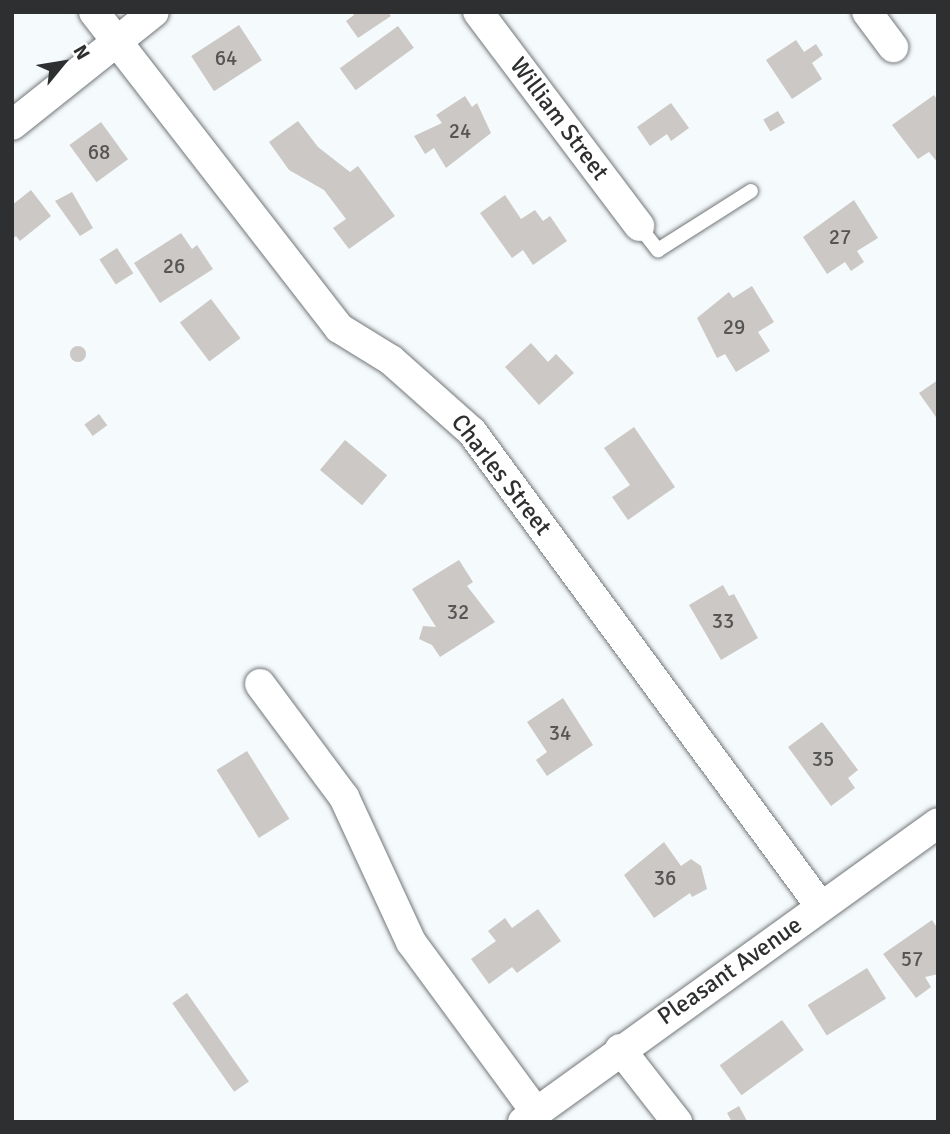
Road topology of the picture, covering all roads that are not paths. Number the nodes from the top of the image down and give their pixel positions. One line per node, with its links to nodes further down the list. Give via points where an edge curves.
1 (94, 12): 5 (street, Charles Street)
2 (154, 12): 5 (street)
3 (478, 12): 9 (street, William Street)
4 (867, 12): 6 (street)
5 (116, 42): 7 (street); 12 (street, Charles Street, via 339,328 391,360 472,432)
6 (893, 47)
7 (12, 125)
8 (751, 191): 9 (lane, via 658,250)
9 (639, 226)
10 (260, 684): 14 (street, via 344,797 411,942)
11 (938, 823): 12 (street, Pleasant Avenue)
12 (821, 907): 13 (street, Pleasant Avenue)
13 (620, 1049): 14 (street, Pleasant Avenue); 15 (street)
14 (530, 1117)
15 (677, 1122)

